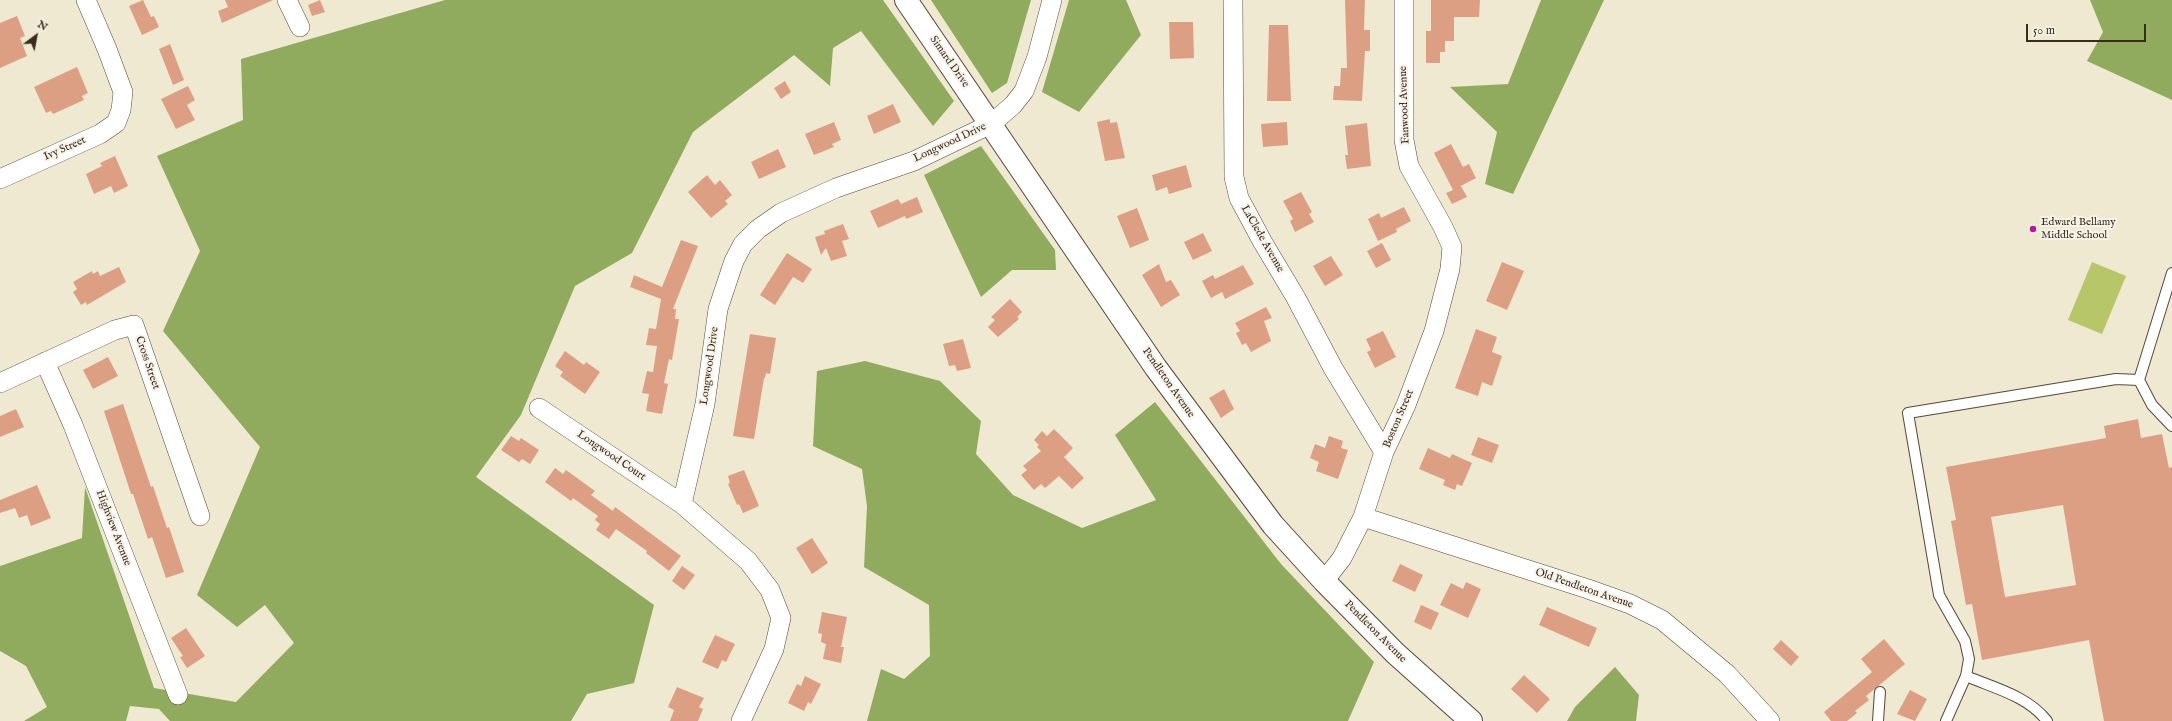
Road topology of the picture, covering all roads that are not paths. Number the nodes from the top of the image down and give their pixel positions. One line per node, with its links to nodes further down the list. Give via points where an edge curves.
1 (86, 0): 9 (street, Ivy Street, via 108,49 123,92 121,110 116,123 100,134)
2 (286, 0): 7 (street)
3 (906, 0): 8 (street, Simard Drive)
4 (1052, 0): 8 (street, via 1037,57 1024,91 1013,105)
5 (1233, 0): 17 (street, LaClede Avenue, via 1234,177 1239,198 1333,368)
6 (1404, 0): 10 (street, Fanwood Avenue, via 1404,140 1409,166)
7 (300, 27)
8 (991, 124): 18 (street, Longwood Drive, via 914,161 836,188 781,213 758,229 743,244 734,260 718,309 704,404); 21 (street, Pendleton Avenue, via 1161,374 1273,524)
9 (0, 179)
10 (1452, 247): 17 (street, Boston Street, via 1450,269 1434,331 1406,405)
11 (2172, 273): 13 (lane)
12 (45, 362): 14 (street, Cross Street); 19 (street, Cross Street, via 115,330 134,325); 24 (street, Highview Avenue, via 73,425)
13 (2139, 380): 16 (lane, via 2152,405); 22 (lane, via 2116,379 1908,413 1939,595 1965,641 1969,659)
14 (0, 383)
15 (539, 408): 18 (street, Longwood Court)
16 (2172, 426)
17 (1384, 452): 20 (street, Boston Street)
18 (682, 504): 25 (street, via 748,561 770,590 780,618 774,649)
19 (200, 516)
20 (1363, 517): 21 (street, Boston Street, via 1342,558); 27 (street, Old Pendleton Avenue, via 1602,594 1662,620 1727,674)
21 (1324, 581): 26 (street, Pendleton Avenue, via 1395,653)
22 (1966, 676): 29 (lane); 30 (lane, via 2024,700 2039,710)
23 (1880, 692): 28 (lane)
24 (178, 695)
25 (741, 721)
26 (1472, 721)
27 (1770, 721)
28 (1878, 721)
29 (1946, 721)
30 (2046, 721)

